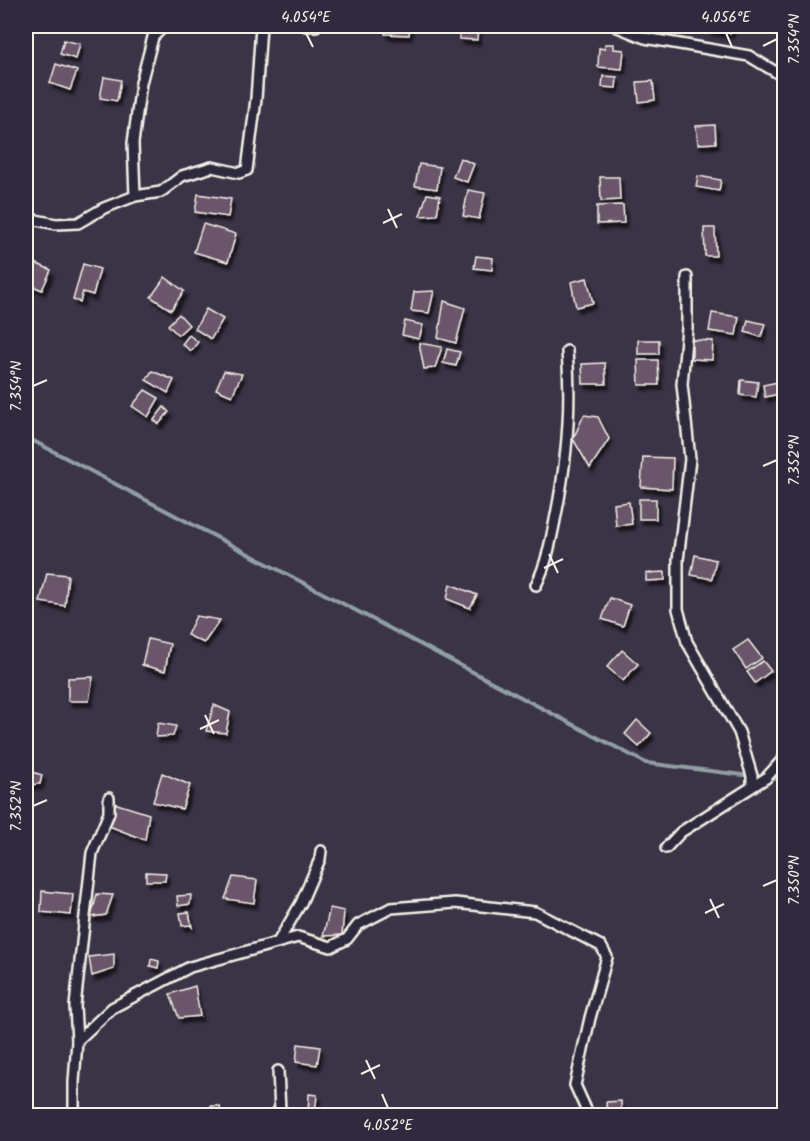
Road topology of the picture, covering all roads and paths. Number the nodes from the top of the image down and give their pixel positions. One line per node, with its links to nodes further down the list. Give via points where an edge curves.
1 (261, 26): 5 (street, via 247,170 239,173 212,167 182,176 161,192)
2 (615, 26): 4 (street, via 645,38 749,56)
3 (162, 28): 5 (street, via 153,37 141,83 133,143)
4 (784, 77)
5 (135, 195): 6 (street, via 78,223 56,224)
6 (26, 218)
7 (687, 277): 11 (street, via 682,384 690,459 678,560 678,609 687,642 739,732)
8 (567, 351): 9 (street, via 570,383 565,471 550,549)
9 (536, 585)
10 (784, 758): 11 (street, via 766,778)
11 (752, 786): 13 (street, via 681,832)
12 (109, 798): 16 (street, via 109,813 90,863 75,1006)
13 (666, 848)
14 (321, 851): 15 (street, via 301,903)
15 (278, 942): 16 (street, via 190,967 112,1008); 20 (street, via 298,936 331,947 346,939 358,925 391,908 455,903 535,912 601,946 607,957 575,1085)
16 (77, 1041): 18 (street)
17 (278, 1071): 19 (street, via 280,1110)
18 (74, 1116)
19 (272, 1116)
20 (589, 1116)

